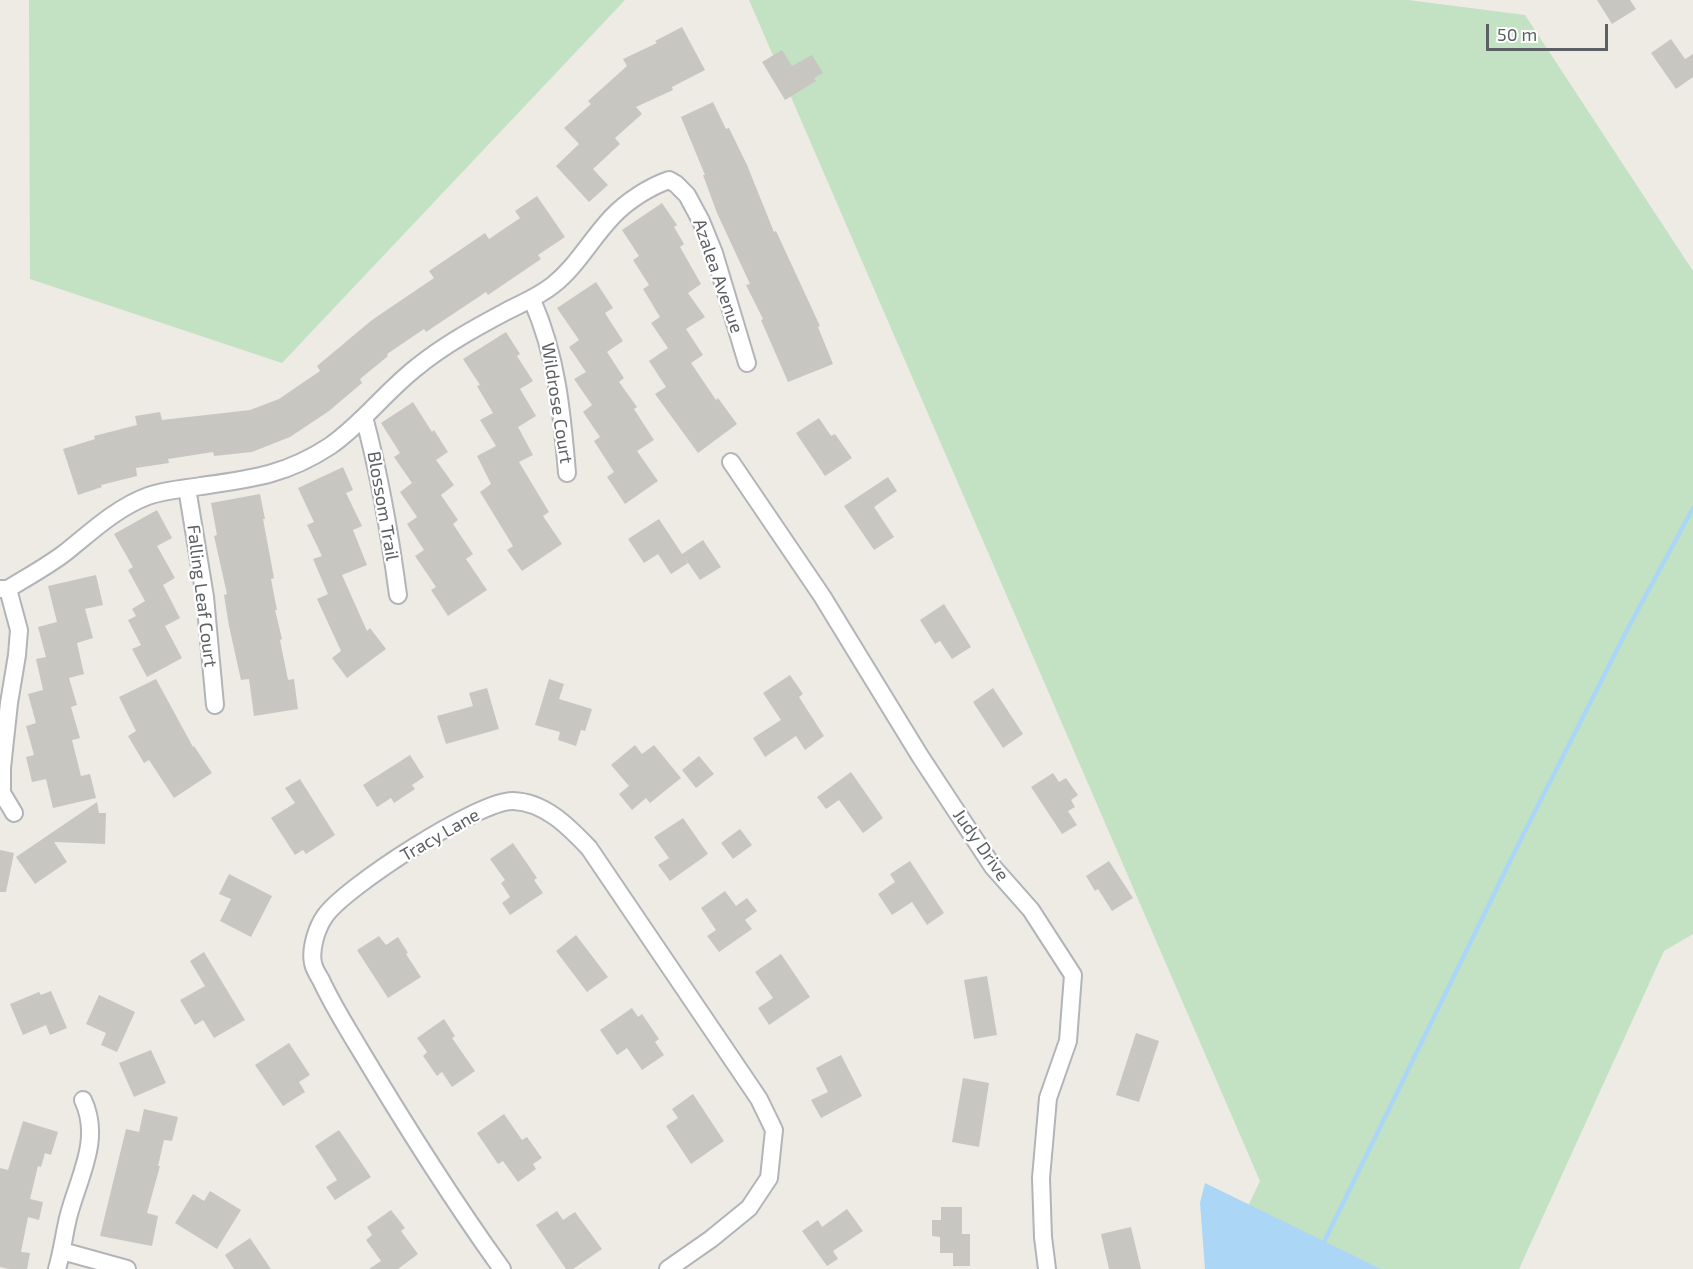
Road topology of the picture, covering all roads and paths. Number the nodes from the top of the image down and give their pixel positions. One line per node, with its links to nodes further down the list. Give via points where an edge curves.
1 (532, 300): 2 (street, Azalea Avenue, via 574,265 613,216 640,195 669,180 685,192 701,220); 3 (street, via 460,337 417,366); 5 (street, Wildrose Court, via 551,349)
2 (747, 363)
3 (364, 417): 6 (street, via 332,445 270,476); 8 (street, Blossom Trail, via 382,491)
4 (731, 462): 17 (street, Judy Drive, via 822,596 993,867 1031,910 1073,975 1068,1041 1048,1098 1041,1178)
5 (567, 472)
6 (187, 488): 7 (street, via 147,496 126,507 64,554); 9 (street, Falling Leaf Court, via 205,597)
7 (4, 589): 10 (street, via 19,630 2,768 2,793)
8 (398, 595)
9 (214, 705)
10 (14, 813)
11 (83, 1100): 12 (street, via 91,1134)
12 (62, 1251): 13 (street); 14 (street)
13 (57, 1269)
14 (127, 1269)
15 (502, 1269): 16 (street, Tracy Lane, via 399,1114 328,996 313,963 315,938 325,916 350,890 452,824 497,803 514,801 556,817 589,848 759,1099 774,1130 769,1178 749,1208)
16 (668, 1269)
17 (1047, 1269)

